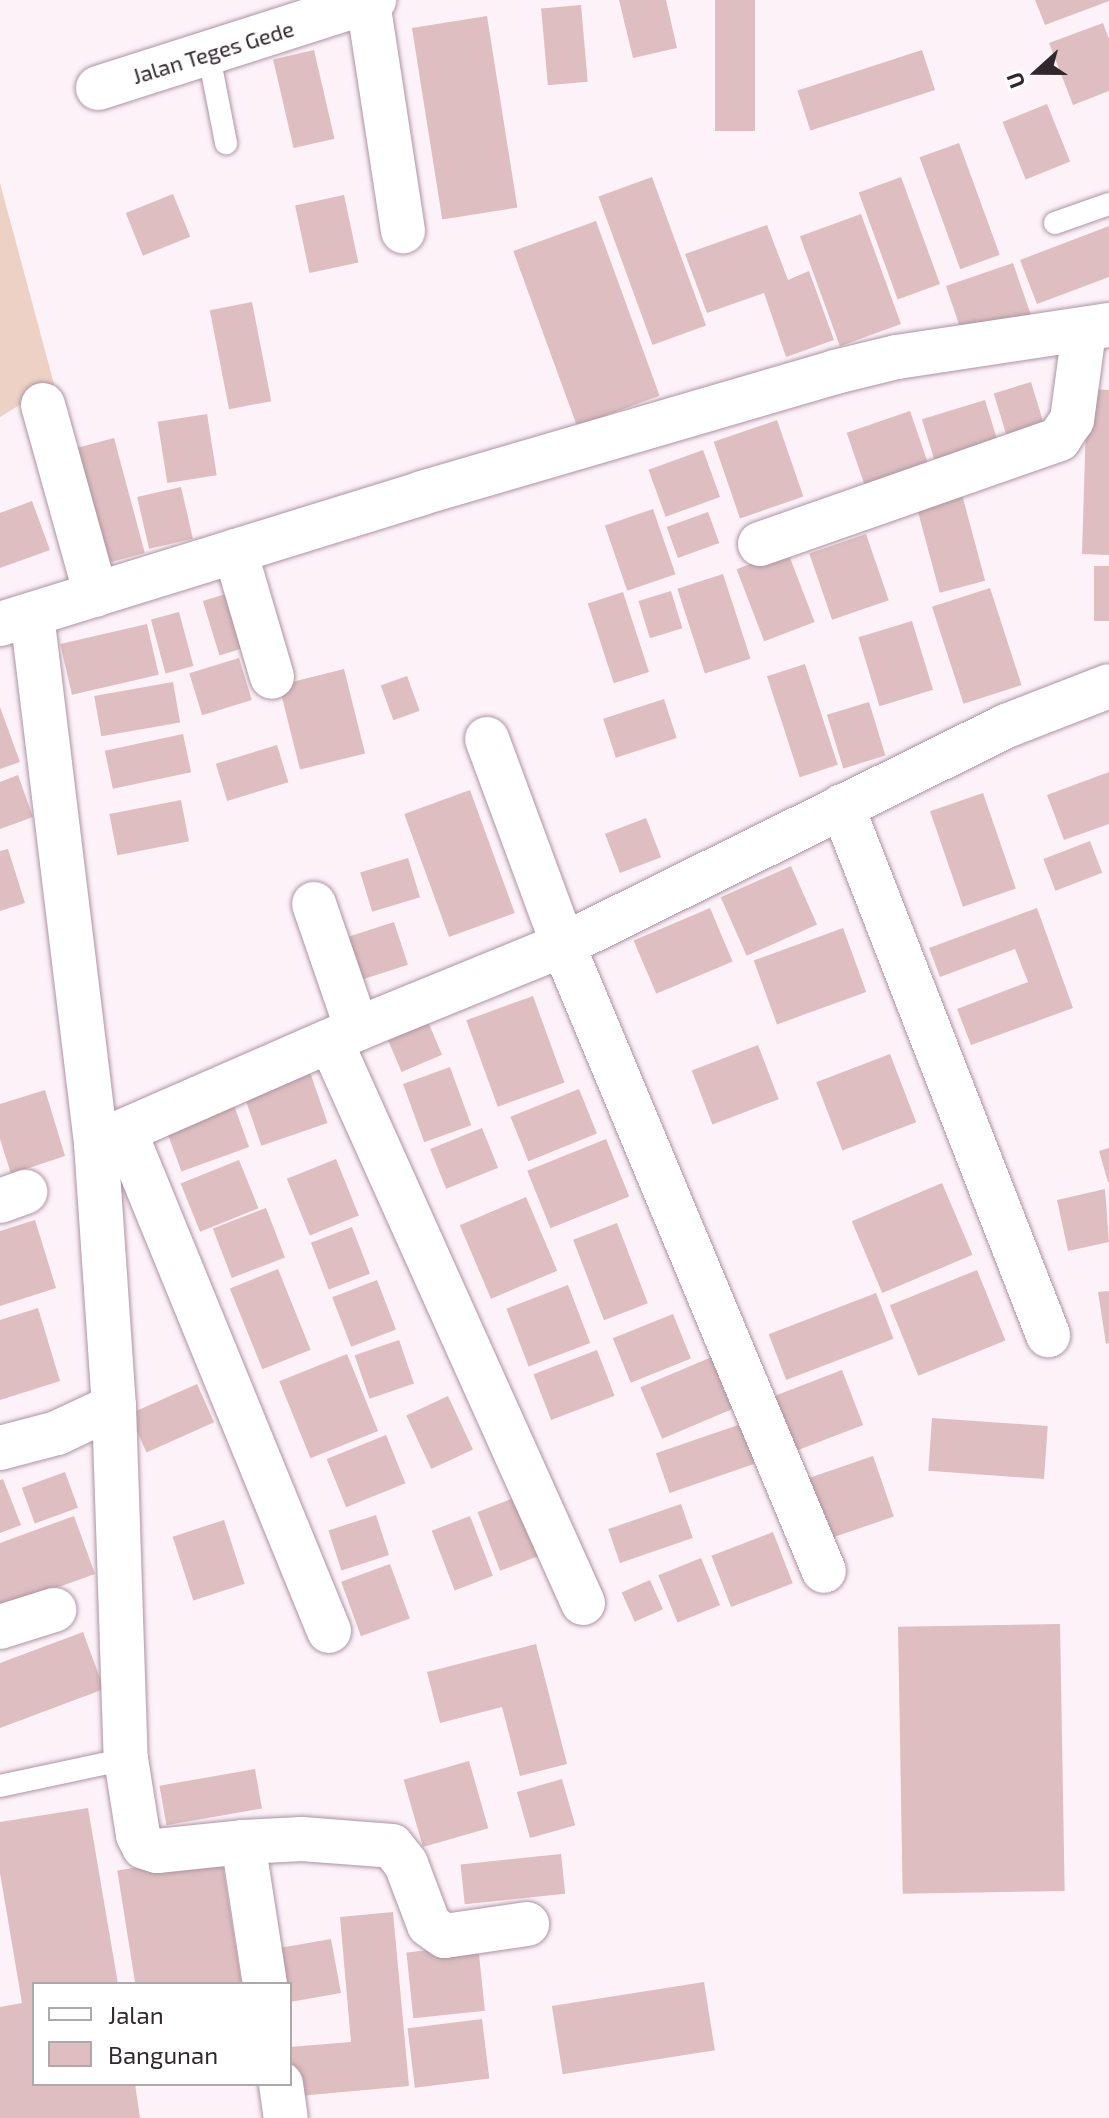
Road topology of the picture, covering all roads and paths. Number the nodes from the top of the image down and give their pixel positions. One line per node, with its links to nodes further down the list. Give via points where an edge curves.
1 (371, 1): 2 (street, Jalan Teges Gede); 7 (street)
2 (208, 51): 3 (street, Jalan Teges Gede); 4 (lane)
3 (98, 88)
4 (226, 143)
5 (1109, 204): 6 (lane)
6 (1055, 223)
7 (403, 231)
8 (1096, 328): 10 (street, via 1072,420 1059,439); 11 (street, via 946,349 835,372)
9 (43, 405): 12 (street)
10 (760, 544)
11 (235, 551): 12 (street); 14 (street)
12 (96, 595): 13 (street)
13 (16, 620): 21 (street)
14 (272, 677)
15 (1109, 686): 17 (street, via 1006,726)
16 (487, 739): 19 (street)
17 (842, 806): 19 (street); 22 (street)
18 (314, 904): 20 (street)
19 (563, 945): 20 (street); 25 (street)
20 (344, 1035): 21 (street); 26 (street)
21 (111, 1138): 23 (street); 29 (street)
22 (1048, 1335)
23 (114, 1406): 24 (street, via 57,1433); 30 (street)
24 (0, 1448)
25 (824, 1571)
26 (583, 1603)
27 (54, 1610): 28 (street)
28 (0, 1627)
29 (329, 1631)
30 (126, 1759): 31 (lane); 32 (street, via 144,1847 169,1851)
31 (0, 1786)
32 (243, 1842): 33 (street, via 302,1839 392,1846 406,1864 429,1925 445,1936); 34 (street)
33 (527, 1924)
34 (265, 1982)
35 (281, 2086): 36 (street)
36 (286, 2118)

